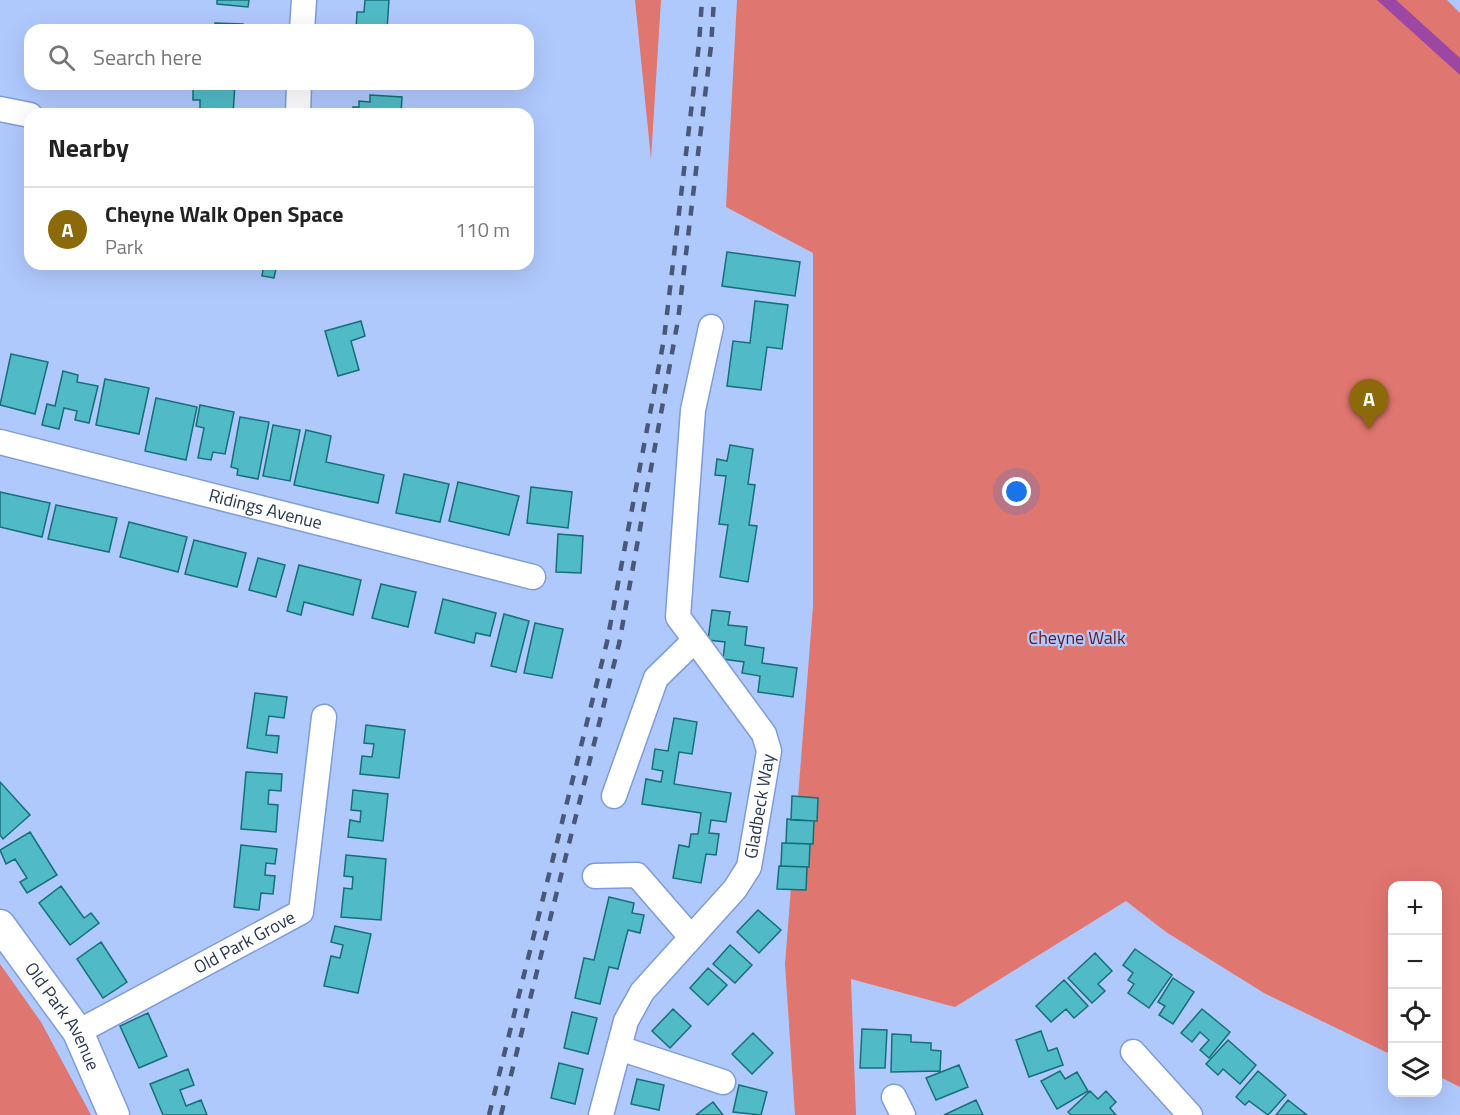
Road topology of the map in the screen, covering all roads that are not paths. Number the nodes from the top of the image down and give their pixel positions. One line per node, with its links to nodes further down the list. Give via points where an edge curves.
1 (304, 0): 2 (street)
2 (302, 24)
3 (299, 90): 4 (street)
4 (298, 108)
5 (0, 109): 6 (street)
6 (24, 114)
7 (711, 327): 10 (street, Gladbeck Way, via 693,410 678,617)
8 (0, 442): 9 (street, Ridings Avenue)
9 (533, 577)
10 (694, 641): 12 (street, via 656,678); 15 (street, Gladbeck Way, via 764,734 769,750 749,867 735,889)
11 (324, 717): 16 (street, Old Park Grove, via 301,912)
12 (614, 796)
13 (595, 876): 15 (street, via 638,875)
14 (0, 926): 16 (street, Old Park Avenue)
15 (690, 936): 17 (street, Gladbeck Way, via 642,992 626,1021)
16 (78, 1032): 20 (street, Old Park Avenue)
17 (619, 1048): 19 (street); 21 (street, Gladbeck Way)
18 (1133, 1052): 22 (street)
19 (723, 1083)
20 (114, 1115)
21 (601, 1115)
22 (1190, 1115)

